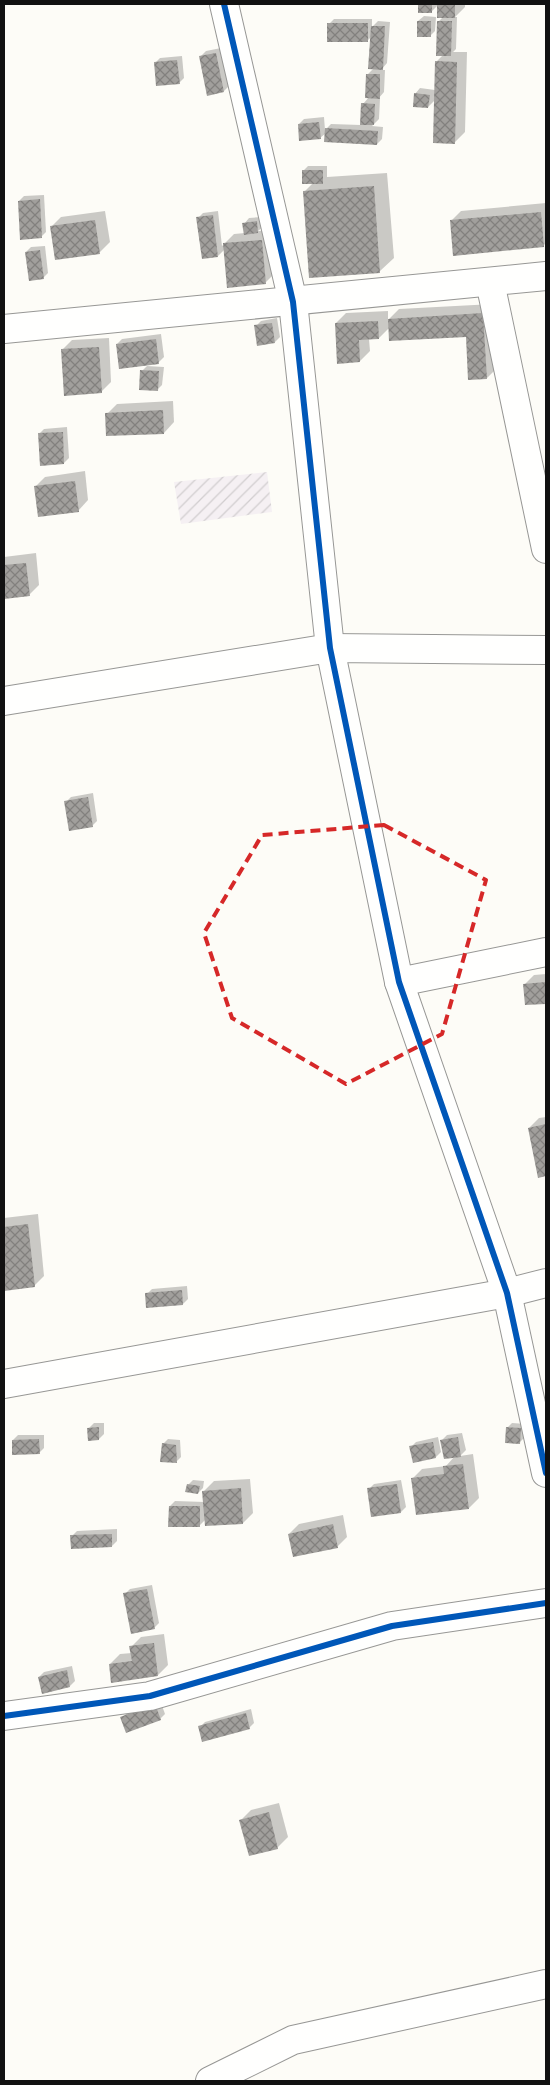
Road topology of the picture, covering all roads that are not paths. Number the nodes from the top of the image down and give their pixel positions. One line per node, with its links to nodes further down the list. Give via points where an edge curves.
1 (224, 4): 4 (street)
2 (546, 276): 3 (street)
3 (490, 282): 4 (street); 6 (street)
4 (293, 302): 5 (street); 7 (street)
5 (4, 329)
6 (546, 549)
7 (330, 648): 8 (street); 9 (street); 11 (street)
8 (546, 650)
9 (4, 701)
10 (546, 952): 11 (street)
11 (399, 982): 13 (street)
12 (546, 1283): 13 (street)
13 (507, 1293): 14 (street); 15 (street)
14 (4, 1384)
15 (546, 1473)
16 (546, 1603): 17 (street, via 392,1626 150,1696)
17 (4, 1716)
18 (546, 1984): 19 (street, via 293,2040)
19 (210, 2081)

